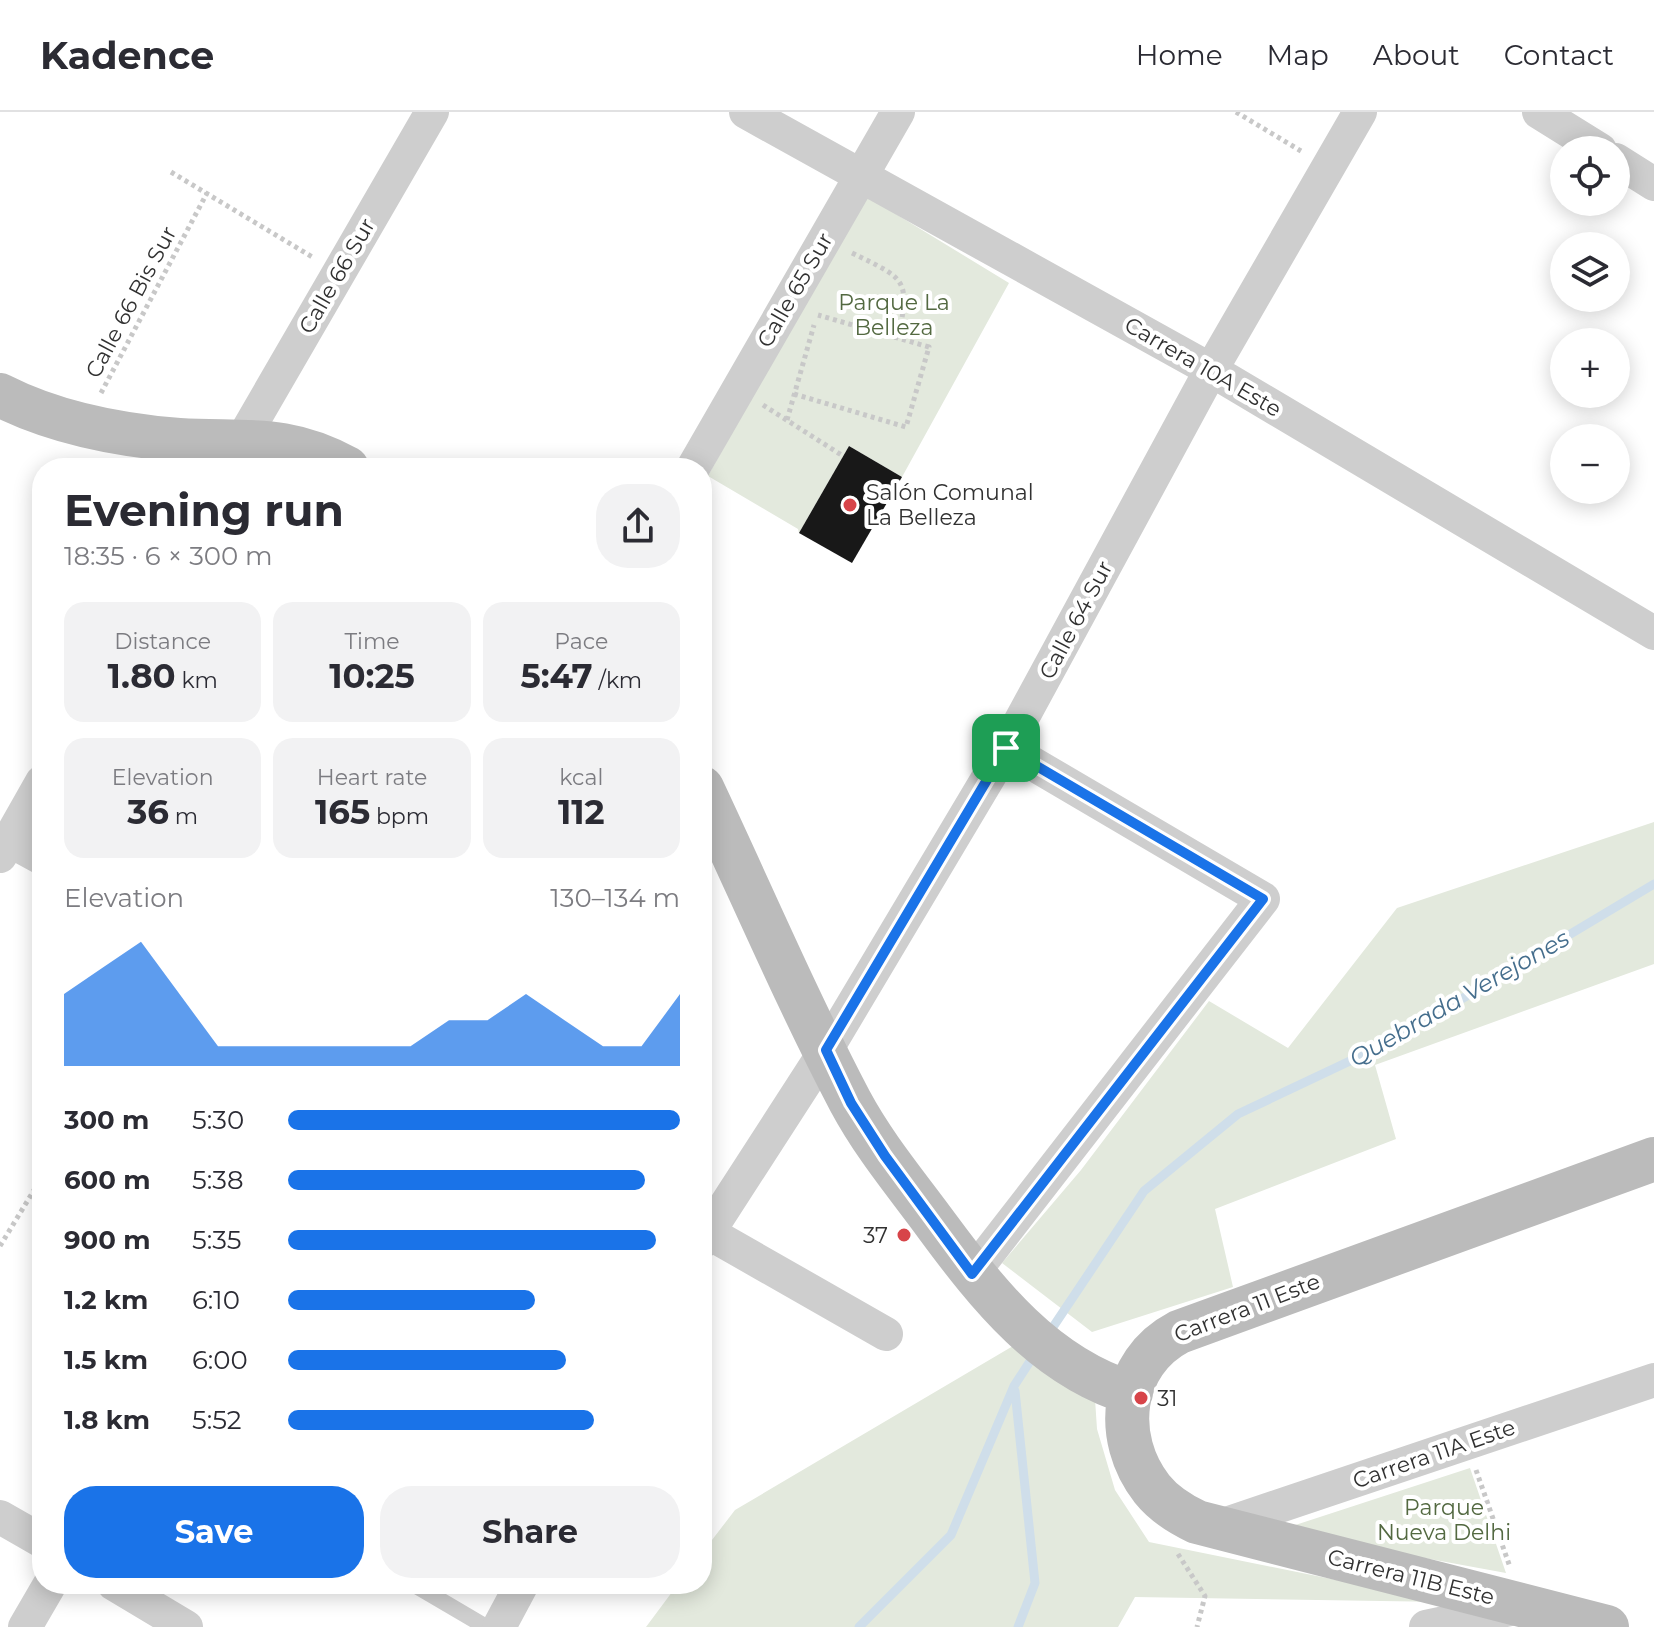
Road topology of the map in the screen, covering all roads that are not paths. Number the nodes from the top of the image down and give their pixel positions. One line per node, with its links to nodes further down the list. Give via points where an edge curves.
1 (432, 112): 12 (street, Calle 66 Sur)
2 (746, 112): 8 (street, Carrera 10A Este)
3 (898, 112): 8 (street, Calle 65 Sur)
4 (1360, 112): 10 (street, Calle 64 Sur)
5 (1539, 112): 6 (street)
6 (1578, 136)
7 (1630, 169): 9 (street)
8 (861, 175): 10 (street, Carrera 10A Este); 14 (street, Calle 65 Sur)
9 (1654, 184)
10 (1211, 370): 15 (street, Carrera 10A Este); 16 (street, Calle 64 Sur)
11 (0, 395): 12 (street, via 84,426 178,440)
12 (242, 440): 13 (street, via 271,442)
13 (323, 458)
14 (699, 458)
15 (1654, 633)
16 (1006, 748): 21 (street, Calle 64 Sur); 25 (street, via 1263,899)
17 (32, 799): 19 (street)
18 (712, 809): 21 (street)
19 (4, 848): 20 (street)
20 (32, 855)
21 (826, 1050): 23 (street, Calle 64 Sur); 25 (street, via 885,1156)
22 (1654, 1159): 28 (street, Carrera 11 Este, via 1179,1332 1150,1352)
23 (712, 1223)
24 (712, 1239): 26 (street)
25 (985, 1290): 28 (street, via 1060,1358 1104,1385)
26 (886, 1334)
27 (1654, 1380): 31 (street, Carrera 11A Este)
28 (1131, 1393): 29 (street, Carrera 11 Este, via 1129,1440)
29 (1156, 1493): 31 (street, Carrera 11B Este, via 1180,1514)
30 (0, 1517): 32 (street)
31 (1214, 1528): 37 (street, Carrera 11B Este)
32 (32, 1535)
33 (44, 1594): 38 (street)
34 (131, 1594): 39 (street)
35 (430, 1594): 40 (lane)
36 (517, 1594): 41 (street)
37 (1524, 1606): 42 (street); 43 (street, Carrera 11B Este)
38 (25, 1627)
39 (186, 1627)
40 (486, 1627)
41 (499, 1627)
42 (1426, 1627)
43 (1607, 1627)

